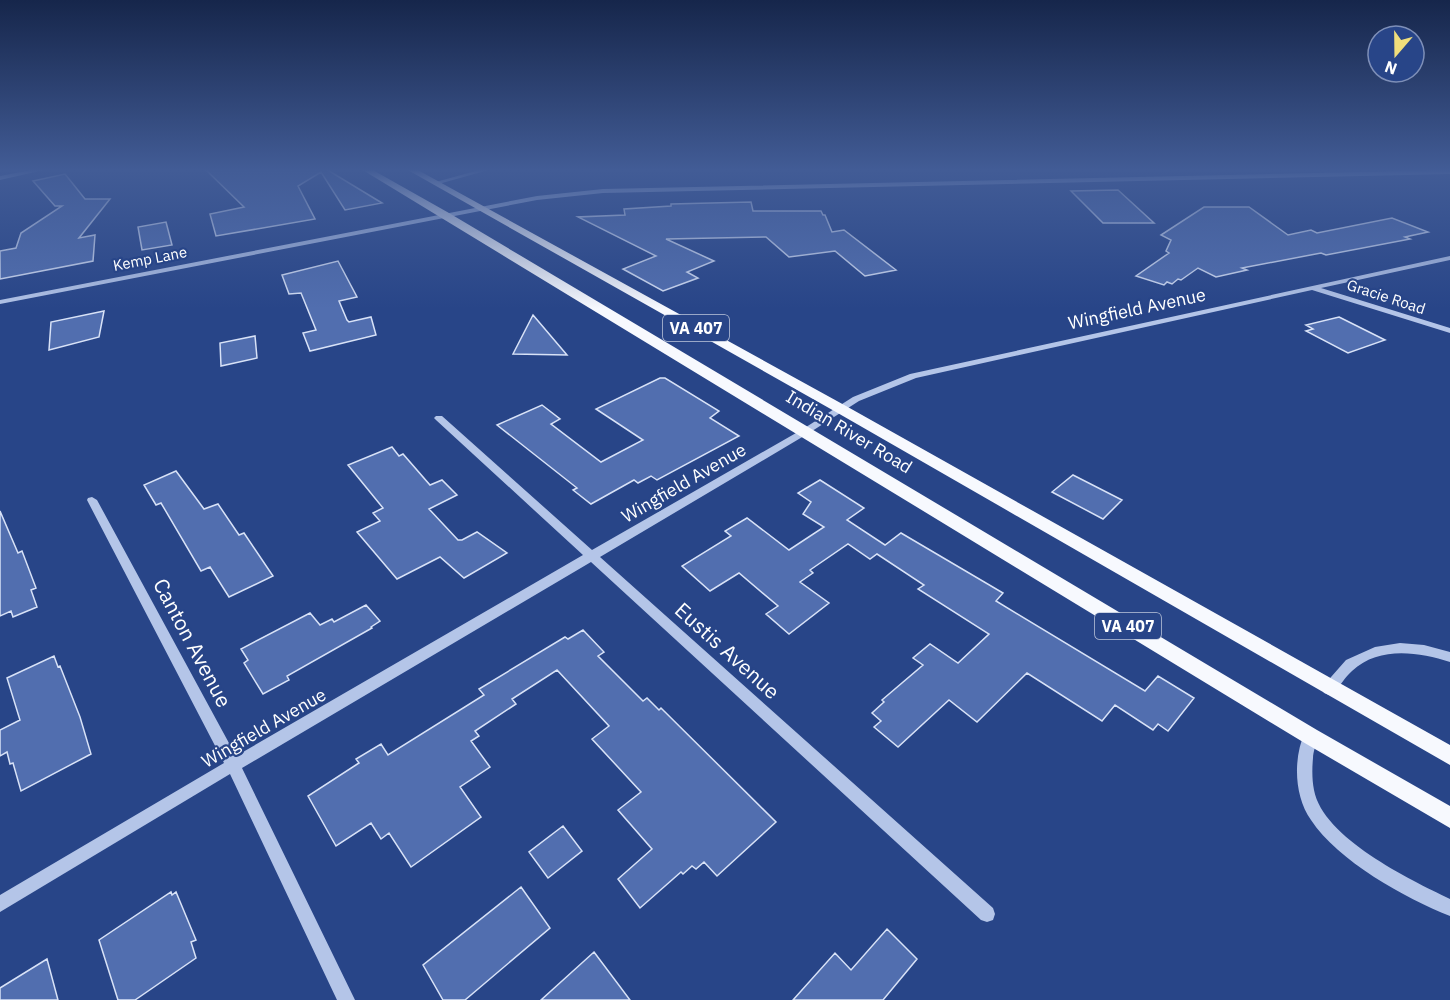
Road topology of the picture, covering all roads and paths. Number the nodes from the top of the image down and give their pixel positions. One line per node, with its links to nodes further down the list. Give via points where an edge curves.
1 (443, 216): 6 (street, Kemp Lane)
2 (447, 216): 10 (main road, Indian River Road / VA 407)
3 (496, 216): 8 (main road, Indian River Road / VA 407)
4 (1450, 258): 5 (street, Wingfield Avenue)
5 (1313, 288): 7 (street, Gracie Road); 8 (street, Wingfield Avenue, via 940,369 886,386)
6 (0, 302)
7 (1450, 331)
8 (841, 409): 10 (street, Wingfield Avenue); 14 (main road, Indian River Road / VA 407)
9 (439, 418): 12 (street, Eustis Avenue)
10 (806, 431): 12 (street, Wingfield Avenue); 15 (main road, Indian River Road / VA 407)
11 (92, 500): 17 (street, Canton Avenue)
12 (593, 556): 17 (street, Wingfield Avenue); 21 (street, Eustis Avenue)
13 (1450, 657): 14 (street, via 1425,648 1395,647 1350,665)
14 (1329, 689): 16 (main road, Indian River Road / VA 407)
15 (1310, 736): 18 (main road, Indian River Road / VA 407); 20 (street, via 1306,786 1316,815 1367,863)
16 (1450, 756)
17 (233, 765): 19 (street, Wingfield Avenue); 22 (street, Canton Avenue)
18 (1450, 818)
19 (0, 904)
20 (1450, 908)
21 (987, 914)
22 (346, 1000)

